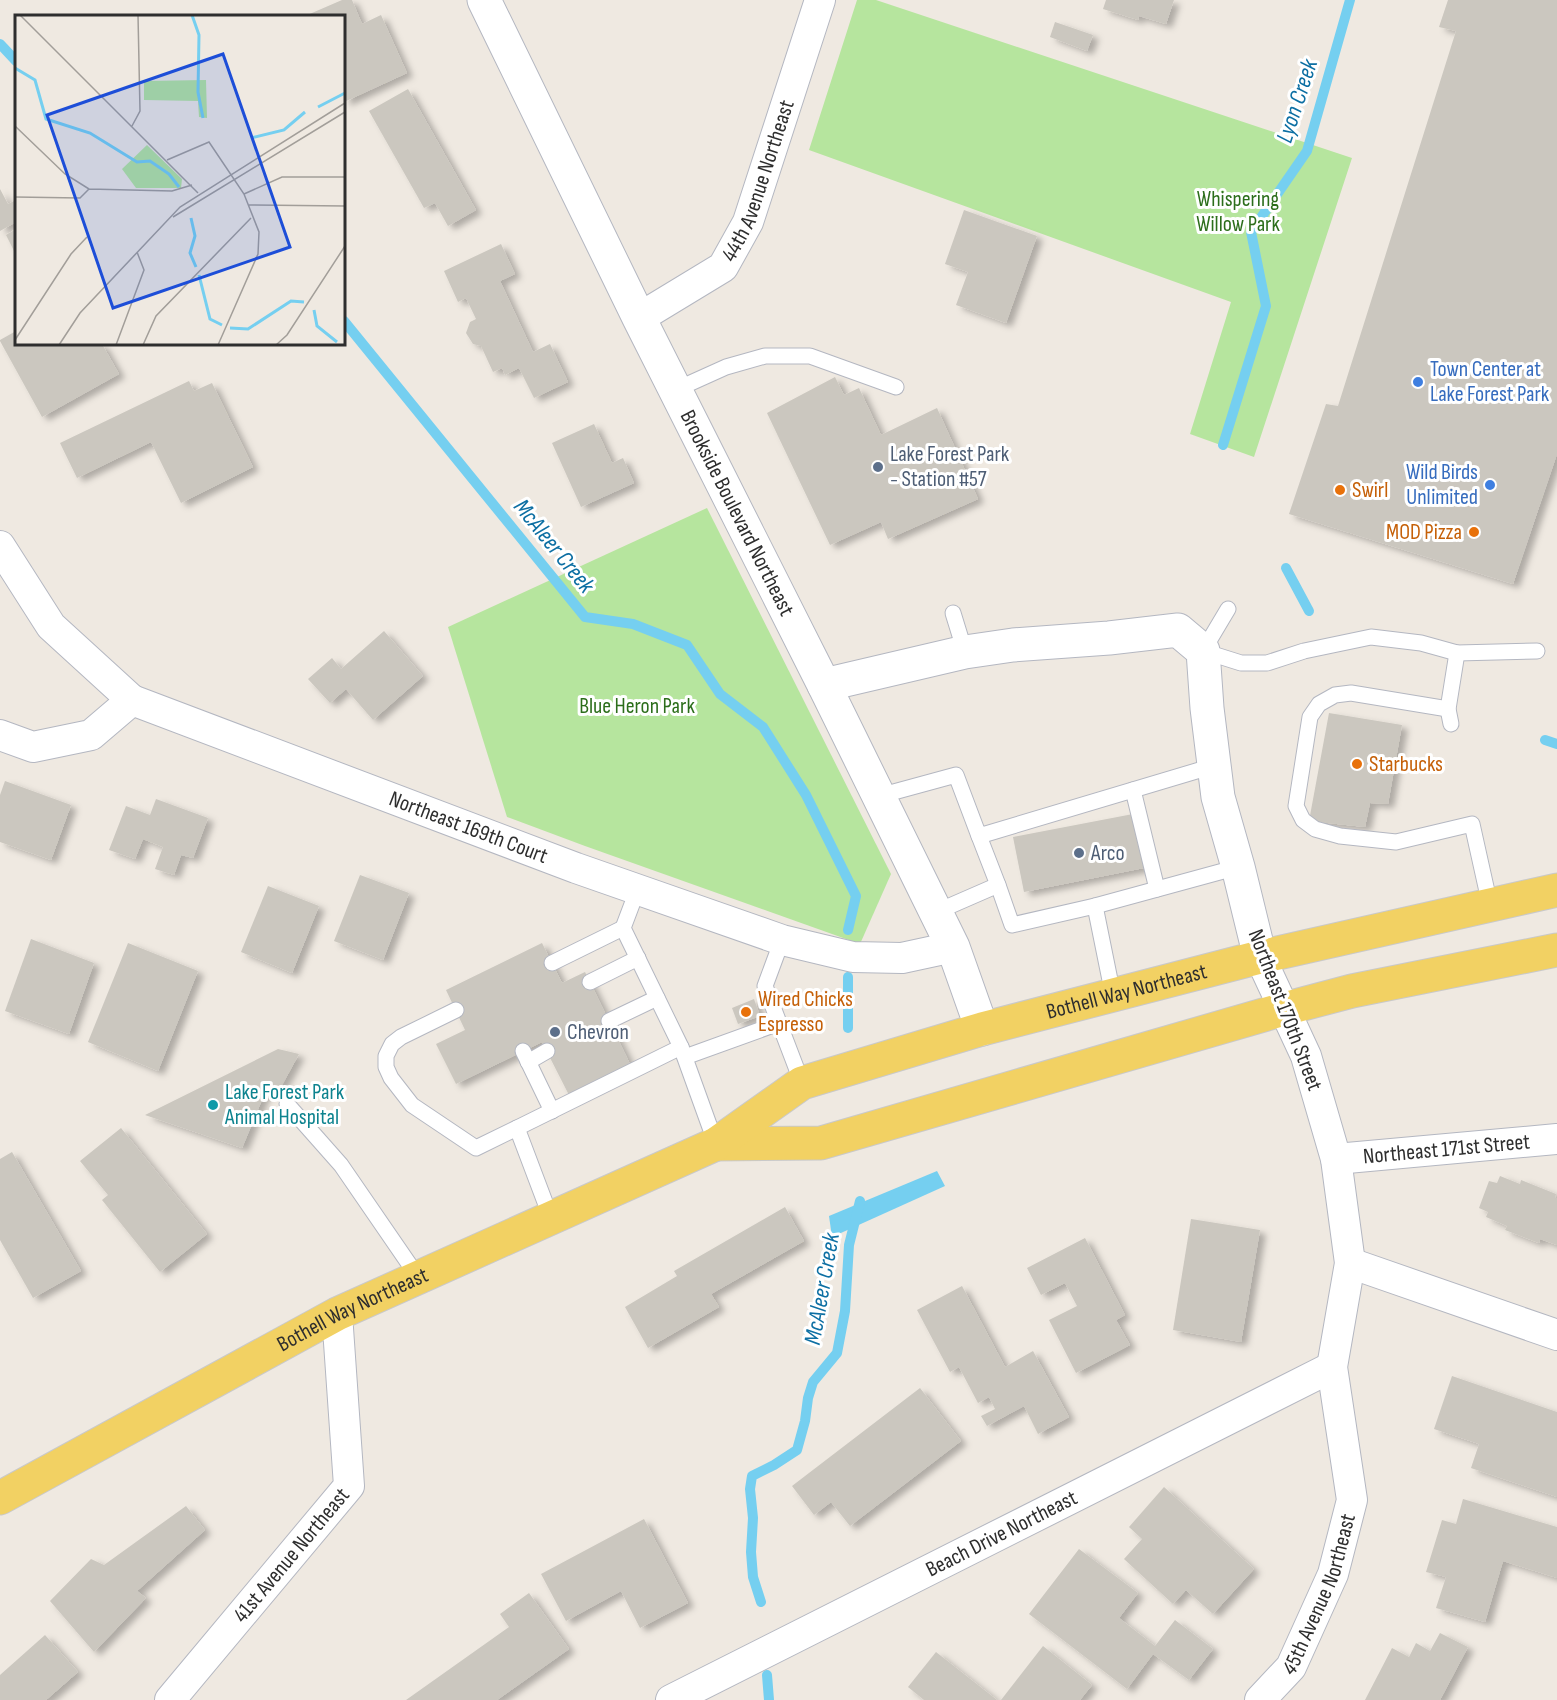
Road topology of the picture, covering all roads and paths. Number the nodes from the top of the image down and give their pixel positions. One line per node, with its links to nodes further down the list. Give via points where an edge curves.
1 (484, 0): 3 (street, Brookside Boulevard Northeast)
2 (820, 0): 3 (street, 44th Avenue Northeast, via 748,222 723,267)
3 (639, 318): 5 (street, Brookside Boulevard Northeast)
4 (896, 387): 5 (lane, via 810,356 765,356 726,367)
5 (675, 390): 13 (street, Brookside Boulevard Northeast)
6 (0, 546): 14 (street, via 51,626)
7 (1228, 609): 9 (lane)
8 (953, 613): 11 (lane)
9 (1203, 651): 11 (street, via 1178,630); 12 (lane, via 1241,663 1267,663 1371,637 1421,643); 16 (street, Northeast 170th Street)
10 (1537, 651): 12 (lane)
11 (965, 652): 13 (street)
12 (1457, 653): 26 (lane, via 1449,717 1351,693 1335,695 1319,704 1310,717 1296,806 1302,820 1315,829 1396,842 1472,824)
13 (824, 685): 18 (street, Brookside Boulevard Northeast)
14 (132, 700): 15 (street, via 91,735 33,747); 24 (street, Northeast 169th Court)
15 (0, 735)
16 (1213, 766): 17 (lane); 20 (street, Northeast 170th Street)
17 (1133, 790): 19 (lane); 22 (lane)
18 (879, 796): 19 (lane, via 956,775); 27 (street, Brookside Boulevard Northeast)
19 (979, 836): 21 (lane)
20 (1238, 867): 22 (lane); 32 (street, Northeast 170th Street)
21 (998, 885): 25 (lane, via 1012,925); 27 (lane)
22 (1157, 889): 25 (lane)
23 (1557, 890): 26 (main road, Bothell Way Northeast)
24 (637, 891): 28 (lane); 29 (street, Northeast 169th Court)
25 (1095, 906): 36 (lane)
26 (1490, 906): 32 (main road, Bothell Way Northeast)
27 (936, 912): 30 (street, Brookside Boulevard Northeast)
28 (623, 928): 33 (lane); 34 (lane)
29 (782, 940): 30 (street, Northeast 169th Court, via 853,957 902,958); 41 (lane, via 765,986)
30 (953, 946): 42 (street, Brookside Boulevard Northeast)
31 (1557, 950): 39 (main road, Bothell Way Northeast)
32 (1260, 957): 36 (main road, Bothell Way Northeast); 39 (street, Northeast 170th Street)
33 (638, 958): 35 (lane); 37 (lane)
34 (552, 963)
35 (590, 982)
36 (1113, 995): 42 (main road, Bothell Way Northeast)
37 (657, 998): 40 (lane); 44 (lane)
38 (456, 1010): 48 (lane, via 392,1044 386,1056 391,1078 412,1105 476,1148)
39 (1284, 1010): 50 (main road, Bothell Way Northeast, via 821,1143); 51 (street, Northeast 170th Street, via 1306,1056)
40 (609, 1021)
41 (779, 1023): 44 (lane); 45 (lane)
42 (982, 1029): 45 (main road, Bothell Way Northeast)
43 (547, 1052): 47 (lane, via 525,1057)
44 (683, 1052): 47 (lane); 50 (lane)
45 (802, 1083): 50 (main road, Bothell Way Northeast)
46 (287, 1104): 54 (lane, via 341,1164)
47 (552, 1111): 48 (lane)
48 (517, 1128): 52 (lane)
49 (1557, 1139): 51 (street, Northeast 171st Street)
50 (716, 1144): 52 (main road, Bothell Way Northeast)
51 (1336, 1159): 53 (street, Northeast 170th Street)
52 (551, 1218): 54 (main road, Bothell Way Northeast)
53 (1350, 1263): 56 (street); 57 (street, Northeast 170th Street)
54 (418, 1277): 55 (main road, Bothell Way Northeast)
55 (337, 1314): 58 (main road, Bothell Way Northeast); 59 (street, 41st Avenue Northeast, via 349,1485)
56 (1557, 1335)
57 (1332, 1367): 60 (street, Beach Drive Northeast); 61 (street, 45th Avenue Northeast, via 1352,1500 1333,1574 1291,1666)
58 (0, 1498)
59 (170, 1700)
60 (671, 1700)
61 (1260, 1700)

